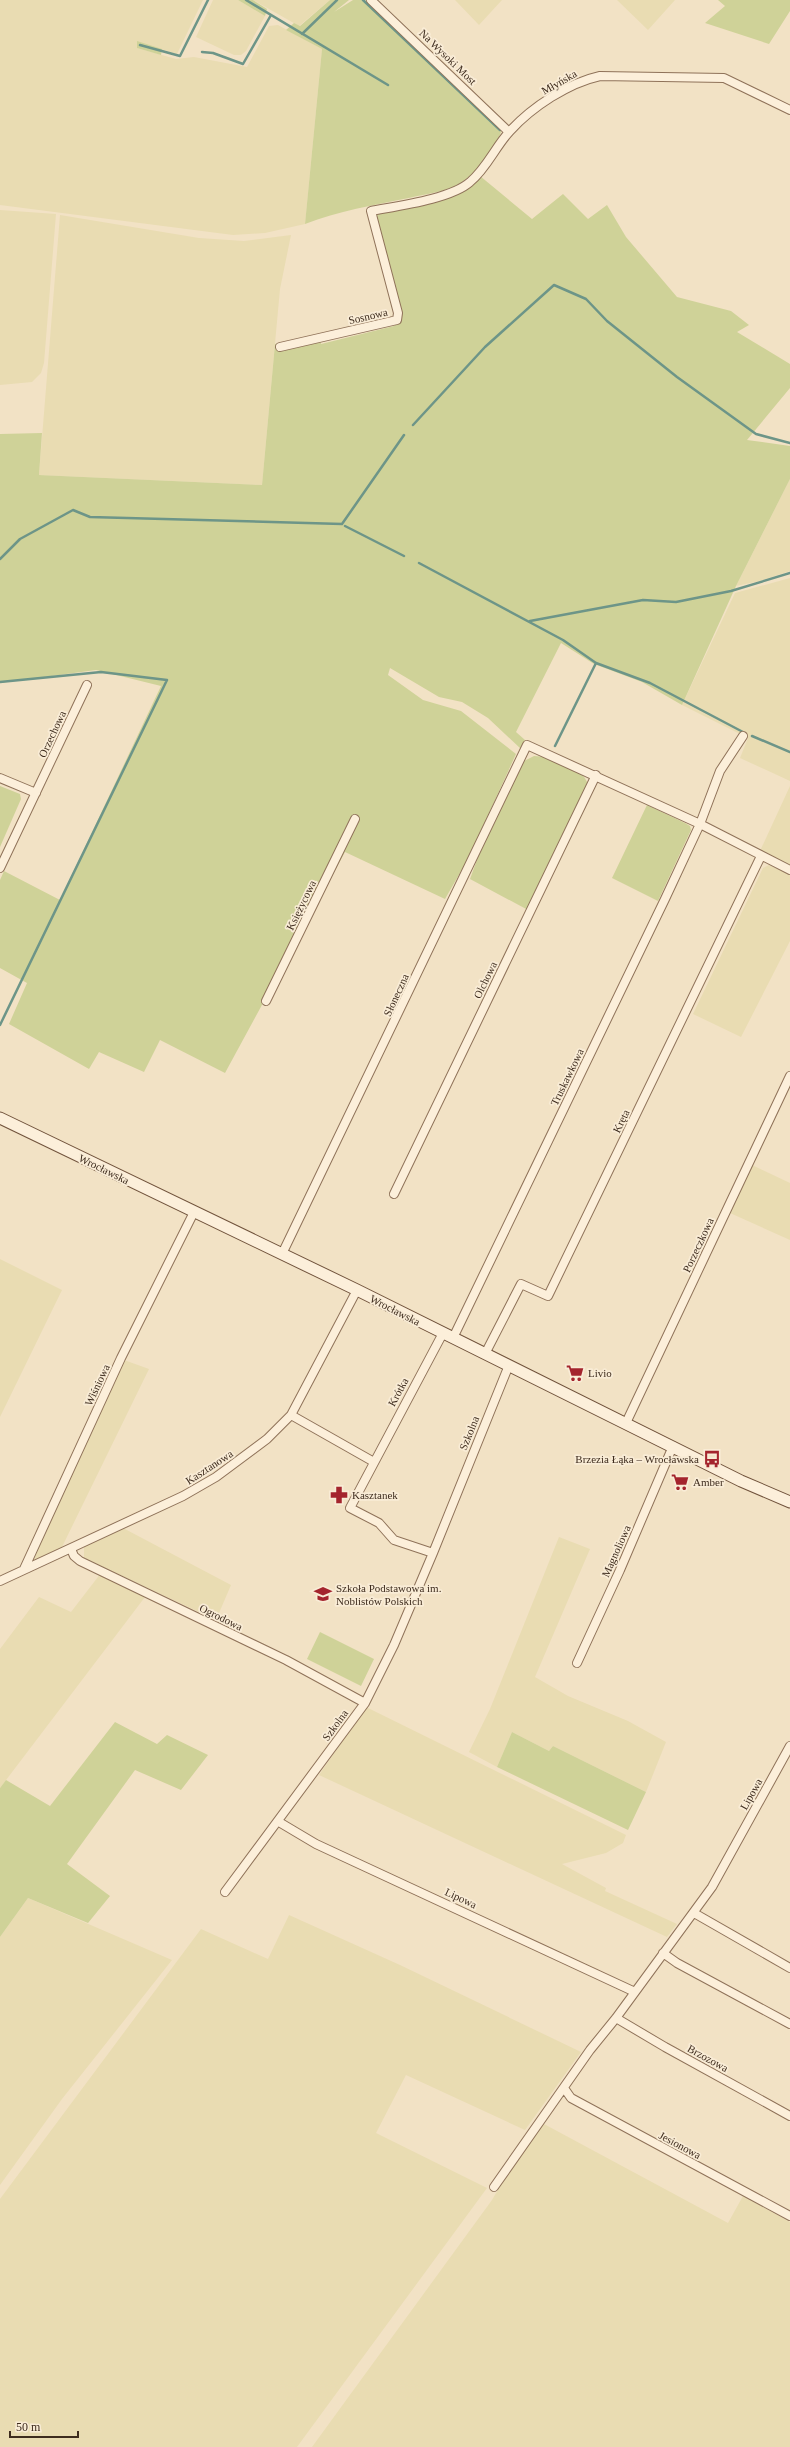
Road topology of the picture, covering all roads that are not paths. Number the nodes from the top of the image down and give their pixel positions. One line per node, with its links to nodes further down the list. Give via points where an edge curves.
1 (371, 0): 3 (street, Na Wysoki Most)
2 (790, 110): 3 (street, Młyńska, via 724,78 600,76 585,79 556,96)
3 (509, 132): 4 (street, Młyńska, via 469,183 440,196)
4 (371, 211): 5 (street, Sosnowa, via 399,317 397,320)
5 (280, 347)
6 (87, 685): 10 (street, Orzechowa)
7 (743, 736): 12 (street, Truskawkowa, via 720,771)
8 (596, 776): 12 (street); 19 (street, Olchowa); 21 (street, Słoneczna, via 527,745)
9 (0, 778): 10 (street)
10 (36, 793): 14 (street, Orzechowa)
11 (355, 819): 16 (street, Księżycowa)
12 (700, 824): 13 (street); 24 (street, Truskawkowa)
13 (761, 856): 15 (street); 25 (street, Kręta, via 548,1296 521,1284)
14 (0, 868)
15 (790, 870)
16 (266, 1001)
17 (790, 1076): 28 (street, Porzeczkowa)
18 (0, 1118): 20 (street, Wrocławska)
19 (394, 1194)
20 (194, 1212): 21 (street, Wrocławska); 34 (street, Wiśniowa, via 121,1358)
21 (282, 1254): 22 (street, Wrocławska)
22 (357, 1290): 23 (street, Wrocławska); 27 (street, Kasztanowa)
23 (442, 1333): 24 (street, Wrocławska); 30 (street, Krótka)
24 (453, 1338): 25 (street, Wrocławska)
25 (485, 1354): 26 (street, Wrocławska)
26 (509, 1365): 28 (street, Wrocławska); 33 (street, Szkolna)
27 (291, 1415): 30 (street); 32 (street, Kasztanowa, via 267,1439 216,1477)
28 (626, 1423): 29 (street, Wrocławska)
29 (673, 1446): 31 (street, Wrocławska); 36 (street, Magnoliowa)
30 (374, 1462): 33 (street, Krótka, via 350,1508 379,1523 394,1540)
31 (790, 1502)
32 (71, 1549): 34 (street, Kasztanowa); 37 (street, Ogrodowa, via 80,1561 286,1660)
33 (433, 1553): 37 (street, Szkolna, via 394,1645)
34 (24, 1569): 35 (street, Kasztanowa)
35 (1, 1581)
36 (577, 1663)
37 (365, 1703): 39 (street, Szkolna)
38 (790, 1746): 41 (street, Lipowa, via 712,1887)
39 (279, 1822): 40 (street, Szkolna); 44 (street, Lipowa, via 316,1844)
40 (225, 1892)
41 (694, 1913): 42 (street, Lipowa); 43 (street)
42 (663, 1953): 44 (street, Lipowa); 46 (street, via 677,1964)
43 (790, 1968)
44 (635, 1992): 45 (street, Lipowa)
45 (616, 2018): 47 (street, Lipowa); 48 (street, Brzozowa, via 665,2048)
46 (790, 2024)
47 (564, 2088): 49 (street, Lipowa); 50 (street, Jesionowa, via 571,2098)
48 (790, 2116)
49 (494, 2187)
50 (790, 2216)

